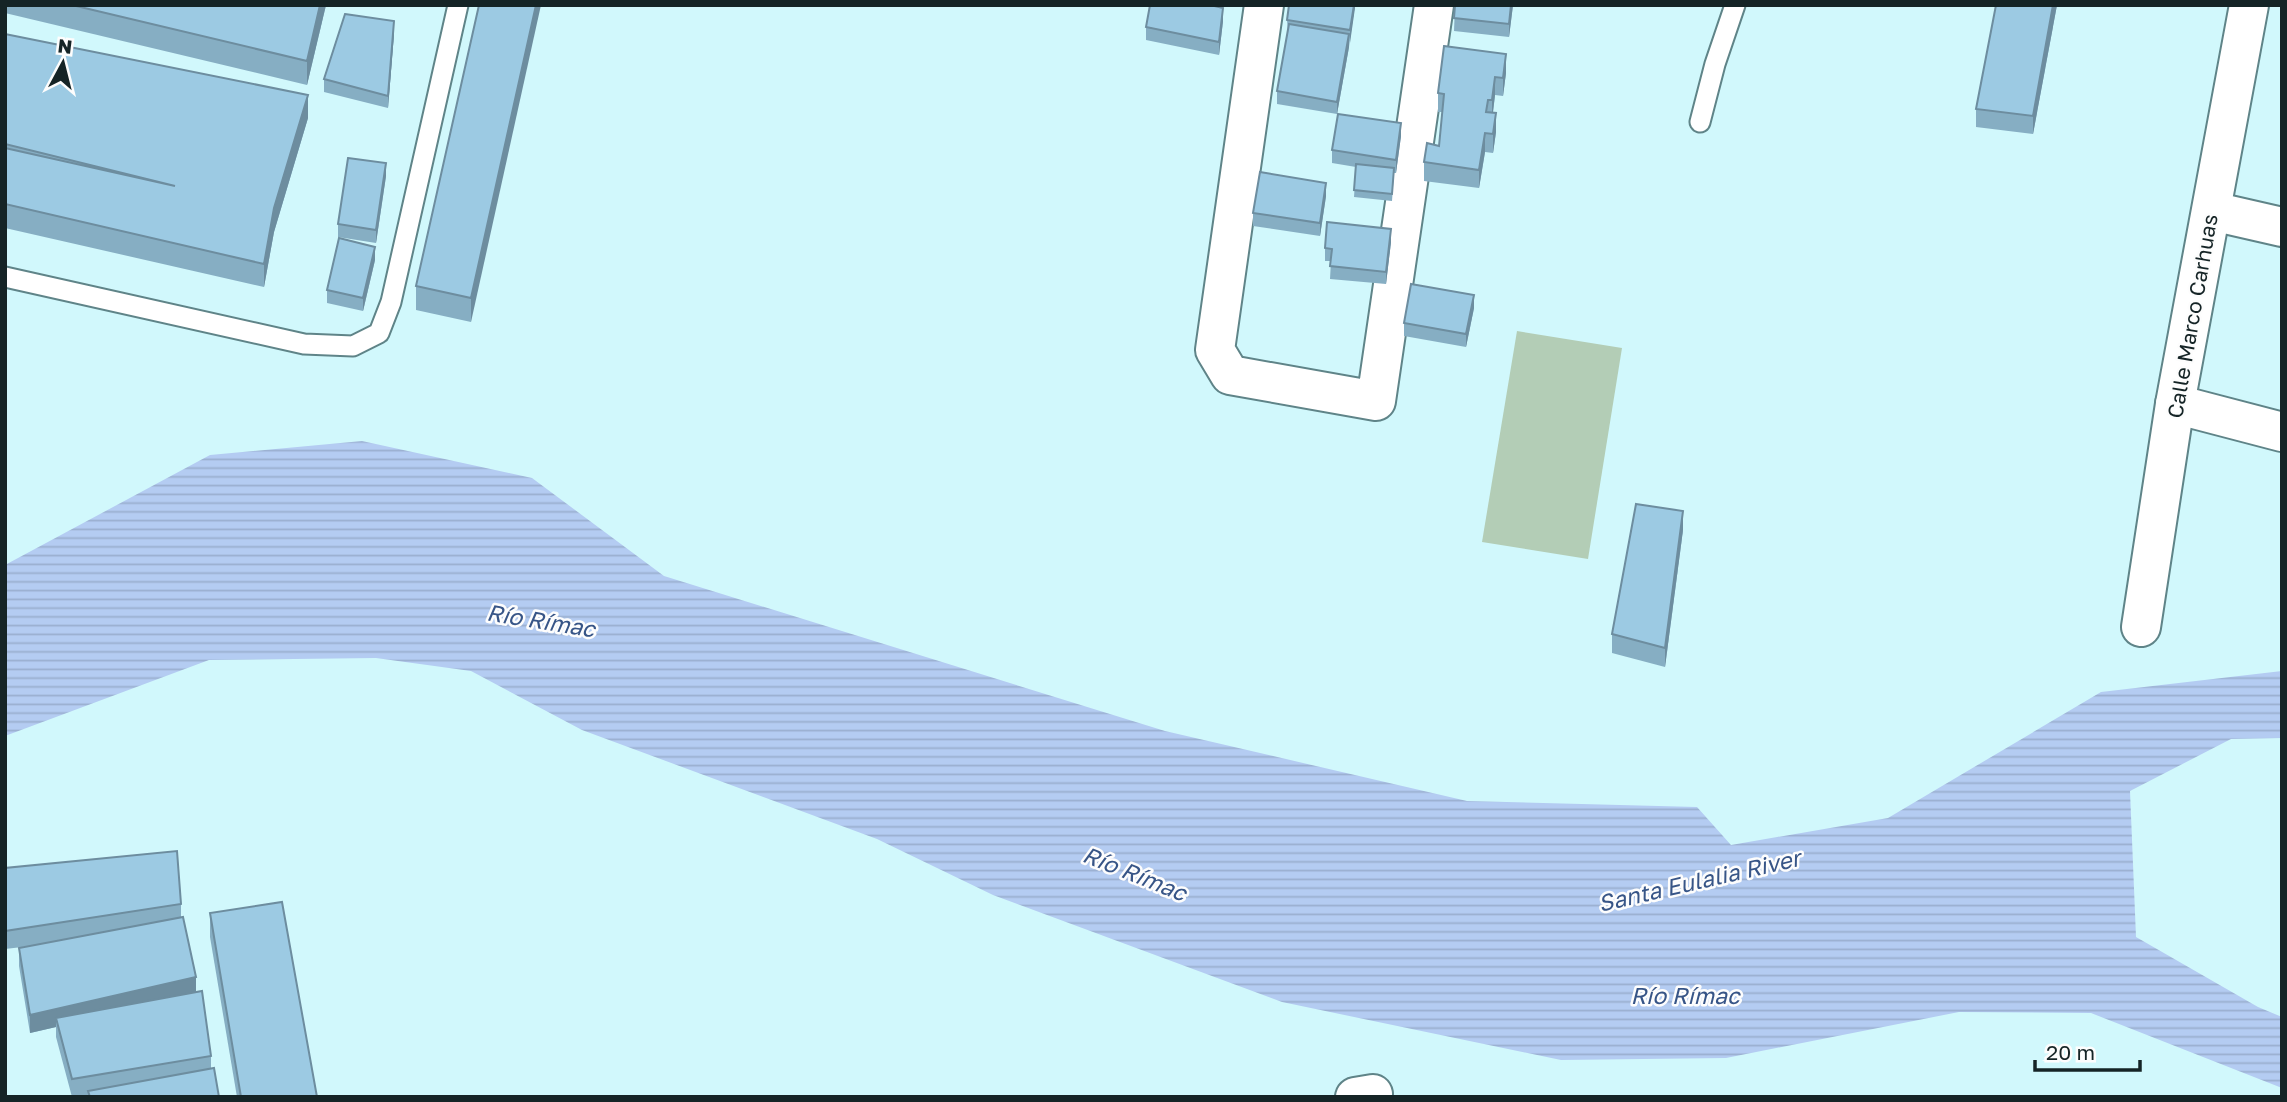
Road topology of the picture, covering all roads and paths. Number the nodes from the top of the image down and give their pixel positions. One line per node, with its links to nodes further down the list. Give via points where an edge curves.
1 (458, 5): 9 (lane, via 391,302 379,333 353,346 304,344)
2 (1264, 5): 3 (street, via 1215,350 1230,375 1376,401)
3 (1434, 5)
4 (1735, 5): 6 (lane)
5 (2249, 5): 7 (street, Calle Marco Carhuas)
6 (1700, 122)
7 (2212, 211): 8 (street); 10 (street, Calle Marco Carhuas)
8 (2282, 228)
9 (5, 277)
10 (2175, 404): 11 (street); 12 (street, Calle Marco Carhuas)
11 (2282, 432)
12 (2141, 627)

